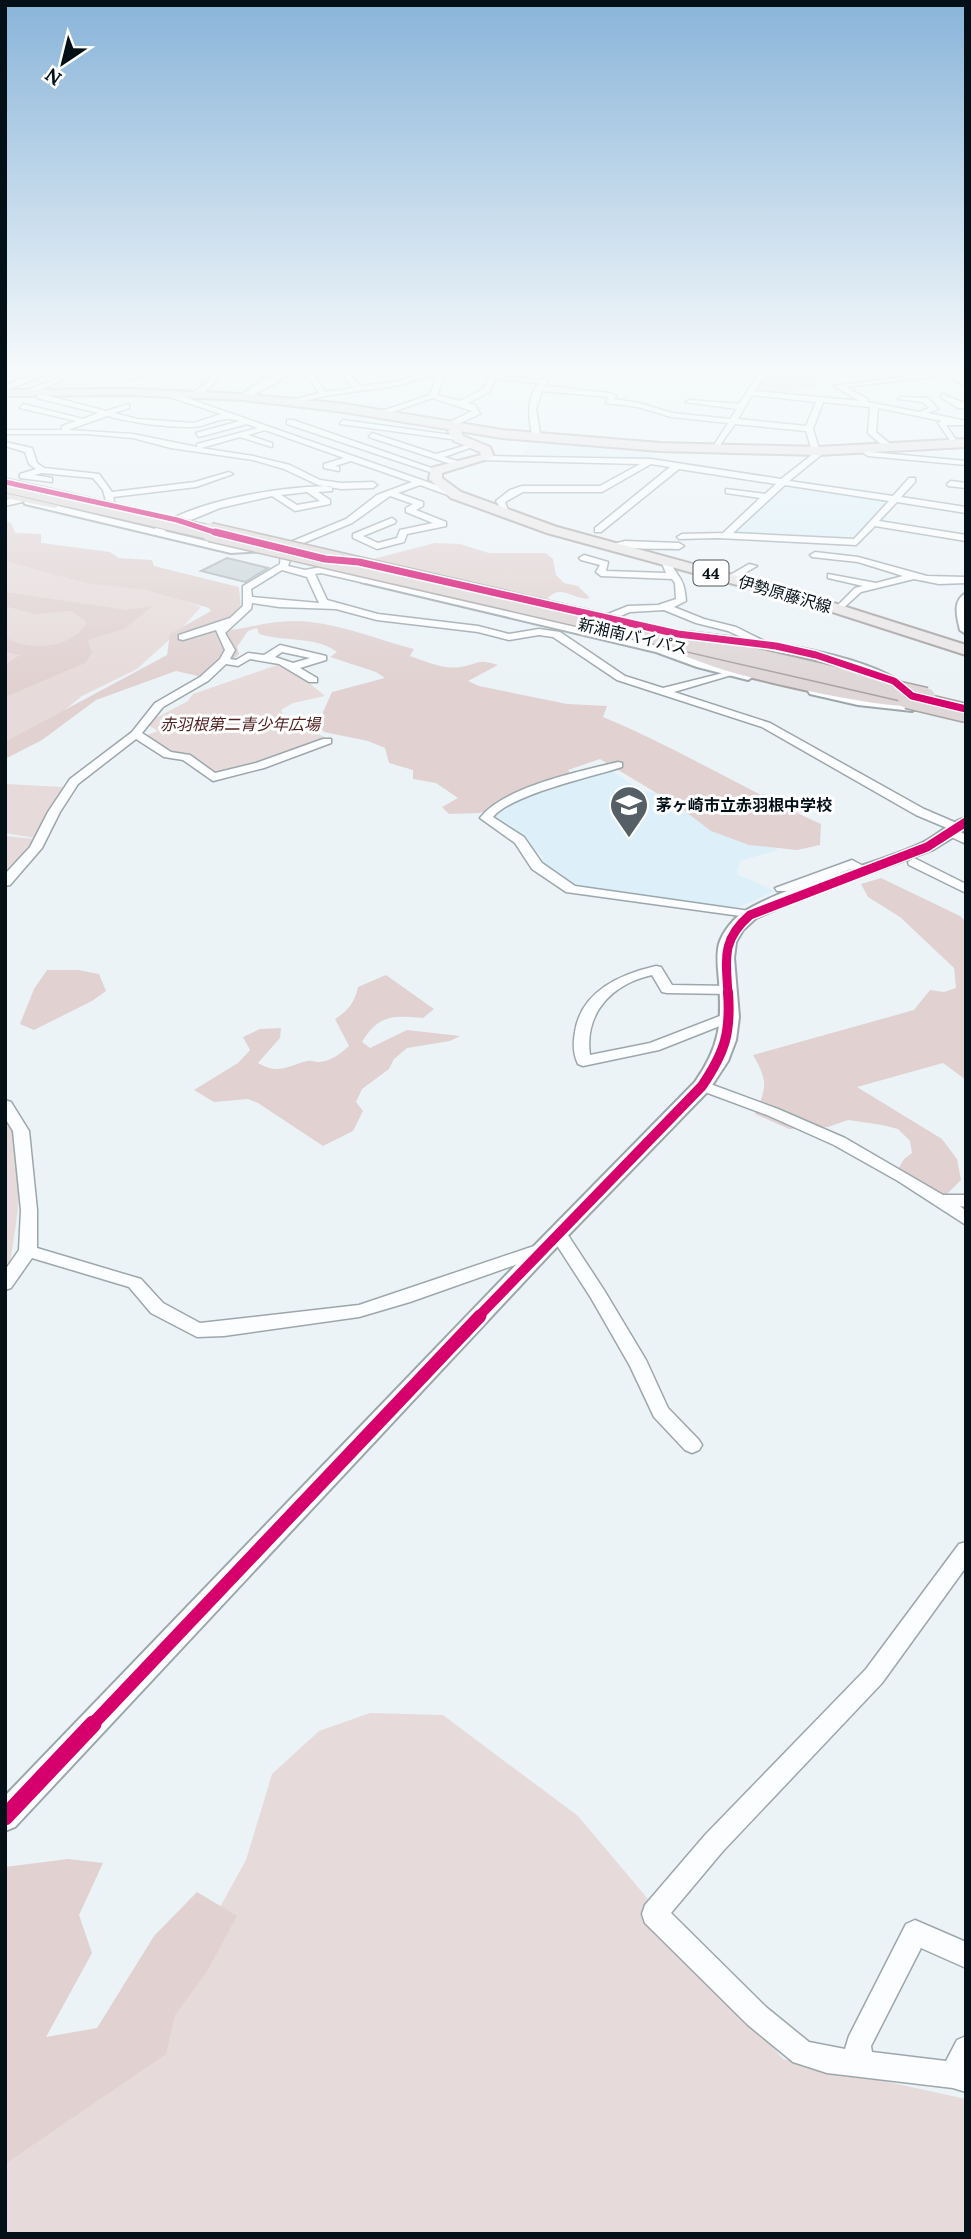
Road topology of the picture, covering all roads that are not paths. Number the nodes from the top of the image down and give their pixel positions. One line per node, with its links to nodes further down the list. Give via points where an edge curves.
1 (26, 476): 13 (street)
2 (96, 476): 27 (street)
3 (221, 476): 27 (street)
4 (307, 476): 18 (street, via 341,486)
5 (416, 476): 12 (street)
6 (426, 476): 12 (street)
7 (434, 476): 12 (main road)
8 (620, 476): 31 (street, via 602,489 517,491 500,502 505,508)
9 (664, 476): 38 (street)
10 (742, 476): 15 (street)
11 (790, 476): 15 (street)
12 (428, 479): 18 (street); 22 (street); 31 (main road, 伊勢原藤沢線 / 44)
13 (49, 480)
14 (912, 480): 26 (street)
15 (782, 483): 25 (street); 26 (street)
16 (5, 484): 27 (street); 71 (highway, 新湘南バイパス, bridge)
17 (951, 484): 19 (street)
18 (373, 485): 20 (street)
19 (966, 486)
20 (310, 490): 23 (street); 23 (street, via 327,502 295,508)
21 (729, 491): 25 (street)
22 (390, 493): 29 (street); 37 (street, via 420,504 408,510 443,524)
23 (276, 495): 34 (street, via 227,503)
24 (10, 496): 28 (street); 32 (street); 71 (highway, 新湘南バイパス)
25 (767, 497): 41 (street)
26 (894, 500): 33 (street); 36 (street)
27 (107, 501): 32 (street); 34 (street)
28 (5, 503)
29 (365, 509): 35 (street); 43 (street)
30 (966, 510): 33 (street)
31 (498, 511): 42 (main road, 伊勢原藤沢線 / 44)
32 (78, 513): 39 (street)
33 (920, 517): 36 (street); 40 (street)
34 (177, 520): 39 (street); 43 (street)
35 (392, 521): 37 (street); 37 (street, via 356,536 382,546)
36 (873, 523): 41 (street, via 856,542)
37 (415, 530)
38 (598, 530)
39 (156, 531): 43 (street, via 230,550 261,547)
40 (964, 535)
41 (725, 536): 42 (street)
42 (611, 546): 46 (main road, 伊勢原藤沢線 / 44)
43 (286, 551): 47 (street); 49 (street); 50 (street)
44 (815, 555): 54 (street, via 858,559)
45 (584, 558): 52 (street, via 605,565 604,574)
46 (666, 561): 52 (street); 55 (main road, 伊勢原藤沢線 / 44)
47 (366, 564): 50 (street); 66 (street)
48 (752, 566): 55 (street)
49 (287, 568): 51 (street); 59 (street); 61 (street, via 250,584)
50 (353, 570): 57 (street)
51 (306, 573): 57 (street, via 325,571); 62 (street, via 315,579 323,602)
52 (673, 576): 63 (street, via 680,582 681,601)
53 (831, 576): 58 (street)
54 (911, 577): 56 (street, via 947,583); 58 (street)
55 (730, 578): 64 (main road, 伊勢原藤沢線 / 44)
56 (966, 580)
57 (369, 585): 67 (street)
58 (875, 586): 64 (street, via 858,590)
59 (255, 587)
60 (966, 597): 68 (street, via 961,611)
61 (248, 599): 62 (street); 65 (street, via 248,607)
62 (334, 607): 69 (street, via 509,637)
63 (666, 607): 66 (street, via 628,609); 72 (street)
64 (839, 610): 73 (main road, 伊勢原藤沢線 / 44)
65 (235, 618): 70 (street); 75 (street, via 220,632 230,650)
66 (607, 618): 72 (street, via 678,634)
67 (573, 628): 69 (street); 77 (street)
68 (966, 630)
69 (556, 634): 79 (street, via 615,675)
70 (183, 637)
71 (679, 644): 80 (highway, bridge, via 711,661 860,696)
72 (767, 645): 80 (street, via 886,678)
73 (966, 650)
74 (265, 659): 75 (street, via 248,656 238,663); 76 (street); 76 (street, via 280,648 322,658)
75 (224, 661): 82 (street, via 204,679 159,705)
76 (295, 666): 78 (street)
77 (732, 672): 79 (street); 80 (street, via 858,701)
78 (313, 680)
79 (661, 692): 85 (street, via 766,725)
80 (930, 703): 81 (highway)
81 (966, 709)
82 (136, 734): 83 (street, via 168,755 186,757 212,777 260,766); 88 (street, via 74,782 36,848)
83 (327, 741)
84 (618, 765): 91 (street, via 494,807 486,818 520,840 537,866 571,889)
85 (959, 830): 87 (street)
86 (914, 862): 90 (street)
87 (865, 870): 89 (street, via 852,864); 91 (street)
88 (5, 882)
89 (782, 888)
90 (966, 888)
91 (750, 915): 92 (street, via 728,942)
92 (729, 990): 93 (street); 93 (street, via 667,989 656,970 639,972 606,989 583,1019 583,1061 654,1046)
93 (730, 1017): 94 (street, via 719,1062)
94 (702, 1086): 96 (street, via 779,1112 902,1174); 99 (street)
95 (5, 1104): 100 (street, via 21,1131)
96 (940, 1200): 97 (street); 98 (street)
97 (966, 1201)
98 (966, 1219)
99 (550, 1241): 100 (street, via 359,1311 197,1330 157,1308 135,1283); 102 (street, via 598,1294 661,1412); 104 (street)
100 (28, 1251): 101 (street)
101 (5, 1284)
102 (692, 1445)
103 (966, 1550): 107 (street, via 874,1676 714,1843 654,1914 782,2039 802,2053)
104 (5, 1817)
105 (966, 1955): 107 (street, via 915,1933 858,2045)
106 (966, 2049): 108 (street)
107 (859, 2063): 108 (street)
108 (959, 2077)

